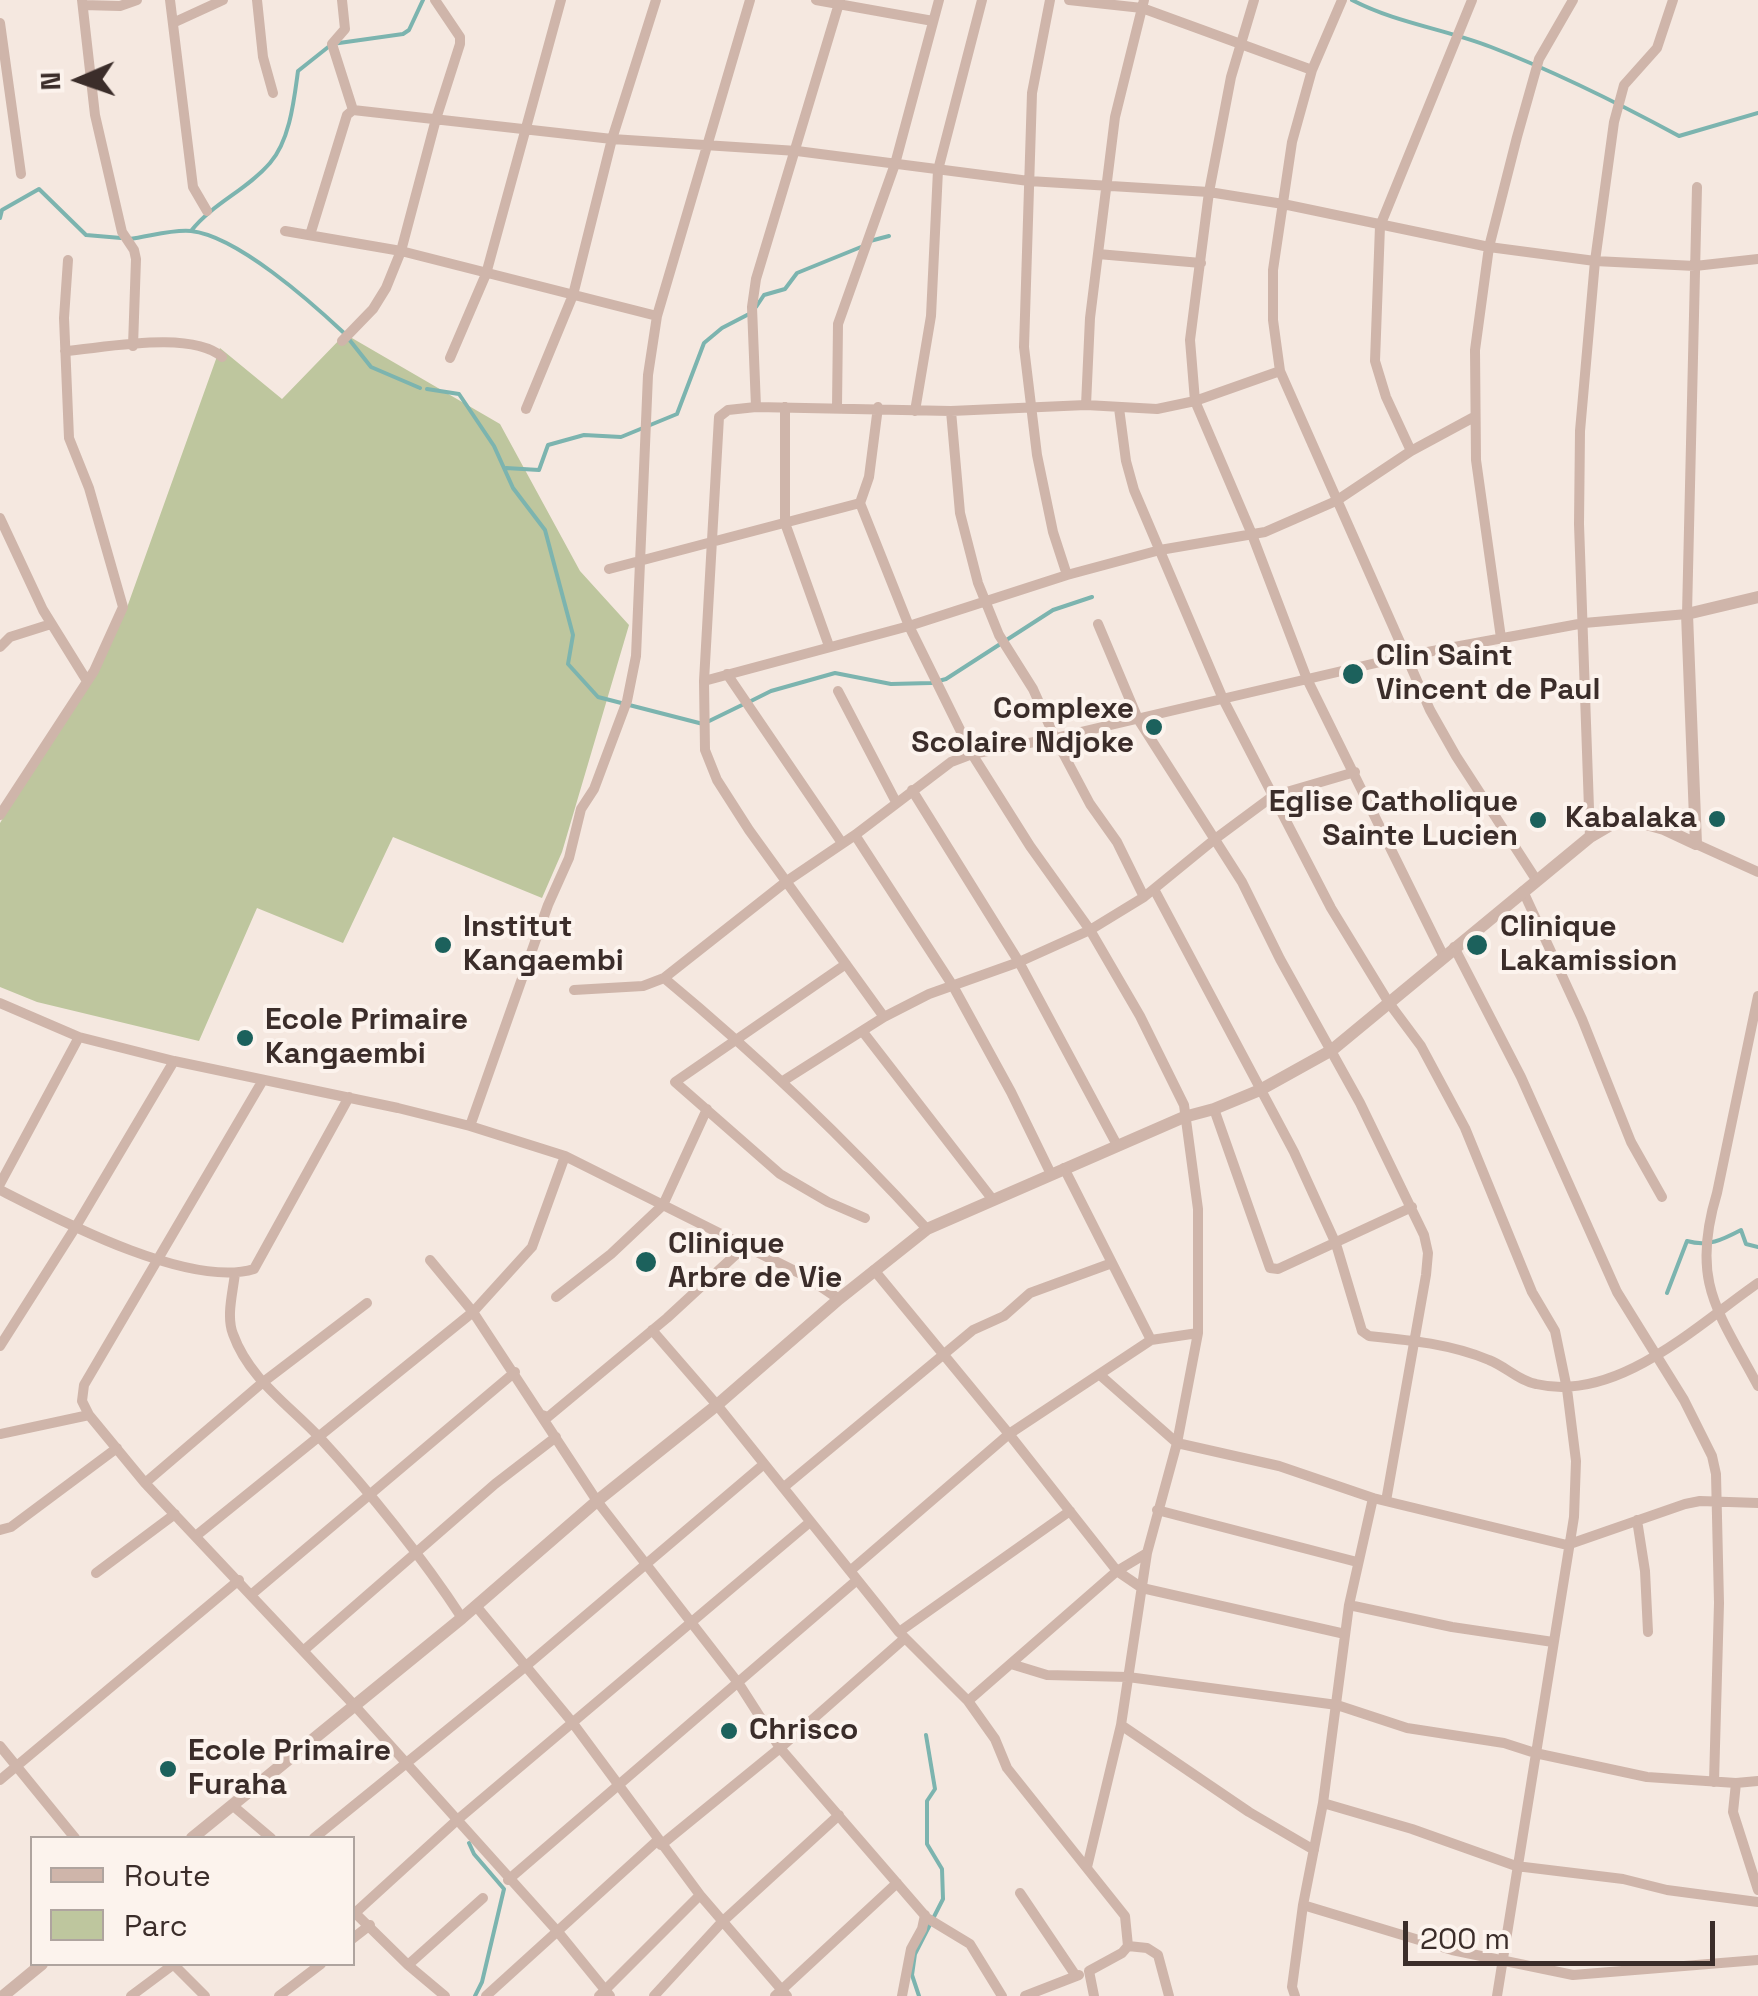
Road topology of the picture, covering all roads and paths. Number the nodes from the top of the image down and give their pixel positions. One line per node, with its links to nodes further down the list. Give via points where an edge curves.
1 (137, 0): 20 (street, via 120,6)
2 (170, 0): 23 (street)
3 (223, 0): 23 (street)
4 (257, 0): 28 (street)
5 (342, 0): 30 (street, via 345,29 332,44)
6 (435, 0): 31 (street, via 460,36)
7 (562, 0): 32 (street)
8 (656, 0): 33 (street)
9 (750, 0): 34 (street)
10 (816, 0): 21 (street)
11 (939, 0): 24 (street)
12 (982, 0): 37 (street)
13 (1050, 0): 39 (street, via 1032,93)
14 (1069, 0): 22 (street)
15 (1254, 0): 26 (street)
16 (1342, 0): 27 (street)
17 (1472, 0): 45 (street)
18 (1573, 0): 48 (street, via 1537,67)
19 (1673, 0): 53 (street, via 1657,48 1630,75 1619,103)
20 (82, 3): 60 (street, via 95,115 122,232 136,259)
21 (840, 3): 24 (street); 35 (street)
22 (1143, 4): 26 (street); 40 (street, via 1115,116)
23 (175, 22): 44 (street, via 193,187)
24 (933, 22): 36 (street)
25 (0, 24): 29 (street)
26 (1240, 43): 27 (street); 42 (street)
27 (1312, 70): 43 (street)
28 (274, 93)
29 (5, 100): 38 (street)
30 (354, 110): 31 (street); 47 (street)
31 (436, 119): 32 (street); 49 (street)
32 (527, 128): 33 (street); 56 (street)
33 (612, 139): 34 (street); 57 (street)
34 (705, 144): 35 (street); 58 (street)
35 (797, 152): 36 (street); 68 (street, via 756,279)
36 (895, 164): 37 (street); 67 (street, via 838,324)
37 (938, 170): 39 (street); 74 (street, via 930,316)
38 (21, 174)
39 (1029, 181): 40 (street); 71 (street, via 1024,347)
40 (1107, 186): 42 (street); 50 (street)
41 (1697, 187): 55 (street)
42 (1209, 192): 43 (street); 54 (street)
43 (1283, 204): 45 (street); 64 (street, via 1272,293)
44 (206, 211)
45 (1380, 226): 48 (street); 77 (street, via 1375,361)
46 (285, 230): 47 (street)
47 (310, 235): 49 (street)
48 (1488, 247): 53 (street); 76 (street)
49 (402, 252): 56 (street); 59 (street, via 373,309)
50 (1098, 254): 54 (street); 66 (street)
51 (1758, 259): 55 (street)
52 (68, 260): 61 (street)
53 (1595, 261): 55 (street); 91 (street, via 1580,431)
54 (1201, 262): 65 (street, via 1190,340)
55 (1695, 266): 90 (street)
56 (486, 274): 57 (street); 63 (street)
57 (573, 295): 58 (street); 73 (street)
58 (657, 316): 85 (street)
59 (342, 341)
60 (134, 346): 61 (street); 62 (street, via 196,345)
61 (65, 351): 101 (street, via 69,438 123,607)
62 (222, 358)
63 (450, 358)
64 (1280, 371): 65 (street); 78 (street)
65 (1195, 401): 72 (street); 82 (street)
66 (1086, 405): 71 (street); 72 (street)
67 (837, 406): 69 (street); 70 (street)
68 (756, 407): 70 (street); 83 (street, via 720,417)
69 (878, 407): 74 (street); 79 (street)
70 (785, 408): 81 (street)
71 (1030, 408): 75 (street); 87 (street)
72 (1119, 408): 84 (street, via 1134,490)
73 (526, 409)
74 (916, 410): 75 (street)
75 (951, 411): 89 (street, via 960,513)
76 (1474, 417): 77 (street); 95 (street)
77 (1411, 452): 78 (street)
78 (1336, 501): 82 (street); 98 (street)
79 (860, 503): 81 (street); 94 (street)
80 (0, 518): 92 (street)
81 (785, 523): 83 (street); 97 (street)
82 (1251, 532): 84 (street); 100 (street)
83 (712, 542): 85 (street); 102 (street)
84 (1160, 550): 87 (street); 104 (street)
85 (640, 559): 86 (street); 147 (street, via 636,656 625,707)
86 (609, 568)
87 (1067, 575): 89 (street)
88 (1758, 597): 90 (street)
89 (986, 601): 94 (street); 106 (street)
90 (1687, 614): 91 (street); 117 (street)
91 (1584, 623): 95 (street); 114 (street)
92 (51, 624): 96 (street); 101 (street)
93 (1098, 624): 105 (street)
94 (909, 626): 97 (street); 107 (street)
95 (1500, 638): 98 (street)
96 (0, 646)
97 (829, 646): 99 (street)
98 (1406, 656): 100 (street); 119 (street, via 1456,756)
99 (727, 674): 102 (street); 116 (street)
100 (1307, 679): 104 (street); 108 (street)
101 (87, 681): 112 (street)
102 (704, 681): 120 (street, via 705,750)
103 (838, 691): 111 (street)
104 (1223, 699): 105 (street); 110 (street)
105 (1138, 719): 106 (street); 115 (street)
106 (1055, 738): 107 (street); 123 (street)
107 (972, 754): 109 (street); 124 (street)
108 (1355, 772): 110 (street); 125 (street)
109 (912, 790): 111 (street); 126 (street)
110 (1273, 796): 115 (street); 133 (street)
111 (896, 802): 113 (street)
112 (0, 815)
113 (855, 835): 116 (street); 129 (street)
114 (1590, 837): 117 (street, via 1628,819); 119 (street)
115 (1215, 839): 121 (street); 138 (street)
116 (842, 843): 120 (street)
117 (1696, 844): 118 (street)
118 (1758, 872)
119 (1536, 880): 122 (street)
120 (786, 881): 127 (street); 128 (street)
121 (1154, 889): 123 (street); 142 (street)
122 (1523, 892): 125 (street); 152 (street, via 1631,1142)
123 (1144, 897): 124 (street)
124 (1090, 930): 126 (street); 146 (street, via 1181,1095)
125 (1449, 951): 133 (street); 178 (street, via 1521,1077 1617,1292)
126 (1018, 962): 129 (street); 148 (street)
127 (846, 964): 134 (street); 137 (street)
128 (664, 978): 130 (street, via 643,986); 137 (street)
129 (953, 986): 134 (street); 150 (street)
130 (574, 990)
131 (1758, 996): 171 (street, via 1706,1243)
132 (0, 1003): 136 (street)
133 (1389, 1003): 138 (street); 183 (street, via 1422,1046 1465,1128 1554,1331)
134 (884, 1018): 135 (street)
135 (863, 1032): 141 (street); 153 (street)
136 (79, 1037): 139 (street); 151 (street)
137 (735, 1039): 141 (street); 144 (street, via 674,1082)
138 (1332, 1050): 142 (street); 155 (street)
139 (174, 1061): 140 (street); 157 (street)
140 (263, 1080): 143 (street); 161 (street)
141 (783, 1082): 158 (street)
142 (1260, 1090): 145 (street); 159 (street)
143 (349, 1096): 147 (street); 165 (street, via 254,1269)
144 (707, 1109): 154 (street); 156 (street, via 780,1174)
145 (1214, 1109): 146 (street); 159 (street, via 1270,1268)
146 (1184, 1116): 148 (street); 173 (street, via 1198,1210)
147 (470, 1126): 149 (street)
148 (1117, 1145): 150 (street)
149 (564, 1156): 154 (street); 170 (street, via 532,1247)
150 (1058, 1171): 153 (street); 163 (street)
151 (0, 1187): 157 (street)
152 (1662, 1197)
153 (994, 1200): 158 (street)
154 (663, 1205): 160 (street); 167 (street)
155 (1412, 1207): 159 (street); 175 (street, via 1428,1253)
156 (864, 1218)
157 (75, 1228): 161 (street); 176 (street)
158 (927, 1230): 164 (street)
159 (1336, 1244): 175 (street, via 1362,1332)
160 (744, 1247): 168 (street); 172 (street)
161 (158, 1259): 165 (street); 185 (street, via 84,1385 82,1401)
162 (430, 1260): 170 (street)
163 (1112, 1263): 174 (street); 177 (street, via 1030,1292)
164 (874, 1270): 168 (street); 177 (street)
165 (235, 1274): 181 (street, via 233,1336)
166 (1758, 1284): 171 (street)
167 (556, 1297)
168 (838, 1299): 184 (street)
169 (366, 1303): 181 (street)
170 (473, 1312): 179 (street); 190 (street)
171 (1716, 1313): 178 (street); 182 (street)
172 (652, 1330): 184 (street); 186 (street, via 548,1417)
173 (1198, 1332): 174 (street); 191 (street)
174 (1151, 1340): 180 (street)
175 (1412, 1341): 183 (street, via 1490,1360 1532,1384); 199 (street)
176 (0, 1346)
177 (943, 1352): 188 (street); 195 (street)
178 (1658, 1356): 183 (street); 200 (street, via 1712,1456)
179 (515, 1372): 186 (street); 196 (street)
180 (1100, 1374): 188 (street); 191 (street)
181 (262, 1383): 190 (street); 194 (street)
182 (1758, 1386)
183 (1567, 1389): 209 (street, via 1576,1483)
184 (718, 1405): 193 (street); 198 (street)
185 (90, 1414): 187 (street); 192 (street)
186 (541, 1415): 189 (street)
187 (0, 1434)
188 (1010, 1434): 203 (street); 216 (street)
189 (556, 1436): 198 (street); 211 (street)
190 (319, 1437): 196 (street); 208 (street)
191 (1177, 1443): 197 (street, via 1279,1466); 202 (street)
192 (117, 1448): 194 (street); 207 (street)
193 (764, 1464): 195 (street); 212 (street)
194 (145, 1484): 204 (street)
195 (784, 1487): 206 (street)
196 (369, 1496): 211 (street); 219 (street)
197 (1372, 1498): 199 (street); 213 (street)
198 (598, 1501): 212 (street); 221 (street)
199 (1386, 1501): 209 (street)
200 (1716, 1501): 201 (street); 205 (street); 245 (street)
201 (1758, 1503)
202 (1157, 1510): 210 (street); 213 (street)
203 (1070, 1511): 214 (street); 226 (street)
204 (175, 1514): 208 (street); 215 (street)
205 (1637, 1520): 209 (street); 224 (street)
206 (810, 1522): 216 (street); 223 (street)
207 (0, 1530)
208 (197, 1535): 217 (street)
209 (1567, 1545): 227 (street)
210 (1147, 1553): 214 (street); 218 (street)
211 (414, 1554): 222 (street); 228 (street)
212 (646, 1562): 223 (street); 230 (street)
213 (1357, 1562): 220 (street)
214 (1117, 1571): 218 (street); 229 (street)
215 (96, 1574)
216 (853, 1575): 226 (street); 232 (street)
217 (239, 1580): 219 (street); 241 (street)
218 (1142, 1588): 225 (street); 231 (street)
219 (252, 1594): 228 (street)
220 (1348, 1605): 225 (street); 227 (street)
221 (476, 1606): 222 (street); 230 (street)
222 (462, 1618): 235 (street)
223 (692, 1624): 232 (street); 236 (street)
224 (1648, 1632)
225 (1345, 1634): 234 (street)
226 (902, 1635): 233 (street); 239 (street)
227 (1553, 1642): 240 (street)
228 (303, 1650): 235 (street)
229 (1012, 1664): 231 (street, via 1047,1675); 233 (street)
230 (526, 1666): 236 (street); 242 (street)
231 (1128, 1677): 234 (street); 237 (street)
232 (739, 1684): 239 (street); 247 (street)
233 (968, 1701): 260 (street, via 1008,1768)
234 (1337, 1705): 240 (street, via 1407,1728); 248 (street)
235 (355, 1706): 242 (street); 249 (street)
236 (572, 1722): 247 (street); 251 (street)
237 (1121, 1726): 257 (street); 260 (street)
238 (0, 1746): 241 (street)
239 (780, 1748): 250 (street); 256 (street)
240 (1535, 1754): 245 (street); 259 (street)
241 (18, 1764): 243 (street); 252 (street)
242 (406, 1764): 251 (street); 255 (street)
243 (0, 1780)
244 (1758, 1781): 246 (street)
245 (1714, 1782): 246 (street)
246 (1736, 1783): 258 (street, via 1734,1812)
247 (617, 1784): 256 (street); 261 (street)
248 (1323, 1803): 257 (street); 259 (street)
249 (232, 1805): 253 (street); 254 (street)
250 (839, 1815): 262 (street); 272 (street)
251 (456, 1821): 261 (street); 269 (street)
252 (72, 1836)
253 (194, 1836)
254 (269, 1836)
255 (316, 1836)
256 (660, 1843): 265 (street); 274 (street)
257 (1314, 1850): 268 (street)
258 (1754, 1861): 263 (street)
259 (1516, 1866): 267 (street); 278 (street)
260 (1087, 1867): 276 (street, via 1125,1916)
261 (508, 1880): 274 (street)
262 (897, 1883): 271 (street); 288 (street)
263 (1758, 1890)
264 (1020, 1893): 285 (street)
265 (700, 1895): 272 (street); 287 (street)
266 (484, 1898): 279 (street)
267 (1758, 1902)
268 (1303, 1906): 278 (street); 289 (street)
269 (355, 1911)
270 (355, 1913): 273 (street)
271 (929, 1919): 298 (street, via 911,1949); 299 (street, via 970,1944)
272 (722, 1922): 288 (street); 297 (street)
273 (370, 1926): 275 (street); 279 (street)
274 (558, 1932): 287 (street); 296 (street)
275 (355, 1937)
276 (1128, 1946): 284 (street); 302 (street, via 1158,1955)
277 (1758, 1960): 278 (street, via 1591,1975)
278 (1502, 1962): 303 (street)
279 (408, 1965): 286 (street)
280 (40, 1966): 290 (street)
281 (170, 1966): 291 (street)
282 (175, 1966): 292 (street)
283 (318, 1966): 293 (street)
284 (1089, 1971): 285 (street); 301 (street)
285 (1076, 1976): 300 (street)
286 (433, 1987): 294 (street); 295 (street)
287 (605, 1994)
288 (781, 1994)
289 (1292, 1995)
290 (3, 1996)
291 (131, 1996)
292 (205, 1996)
293 (279, 1996)
294 (422, 1996)
295 (445, 1996)
296 (486, 1996)
297 (654, 1996)
298 (902, 1996)
299 (1002, 1996)
300 (1025, 1996)
301 (1094, 1996)
302 (1169, 1996)
303 (1497, 1996)

